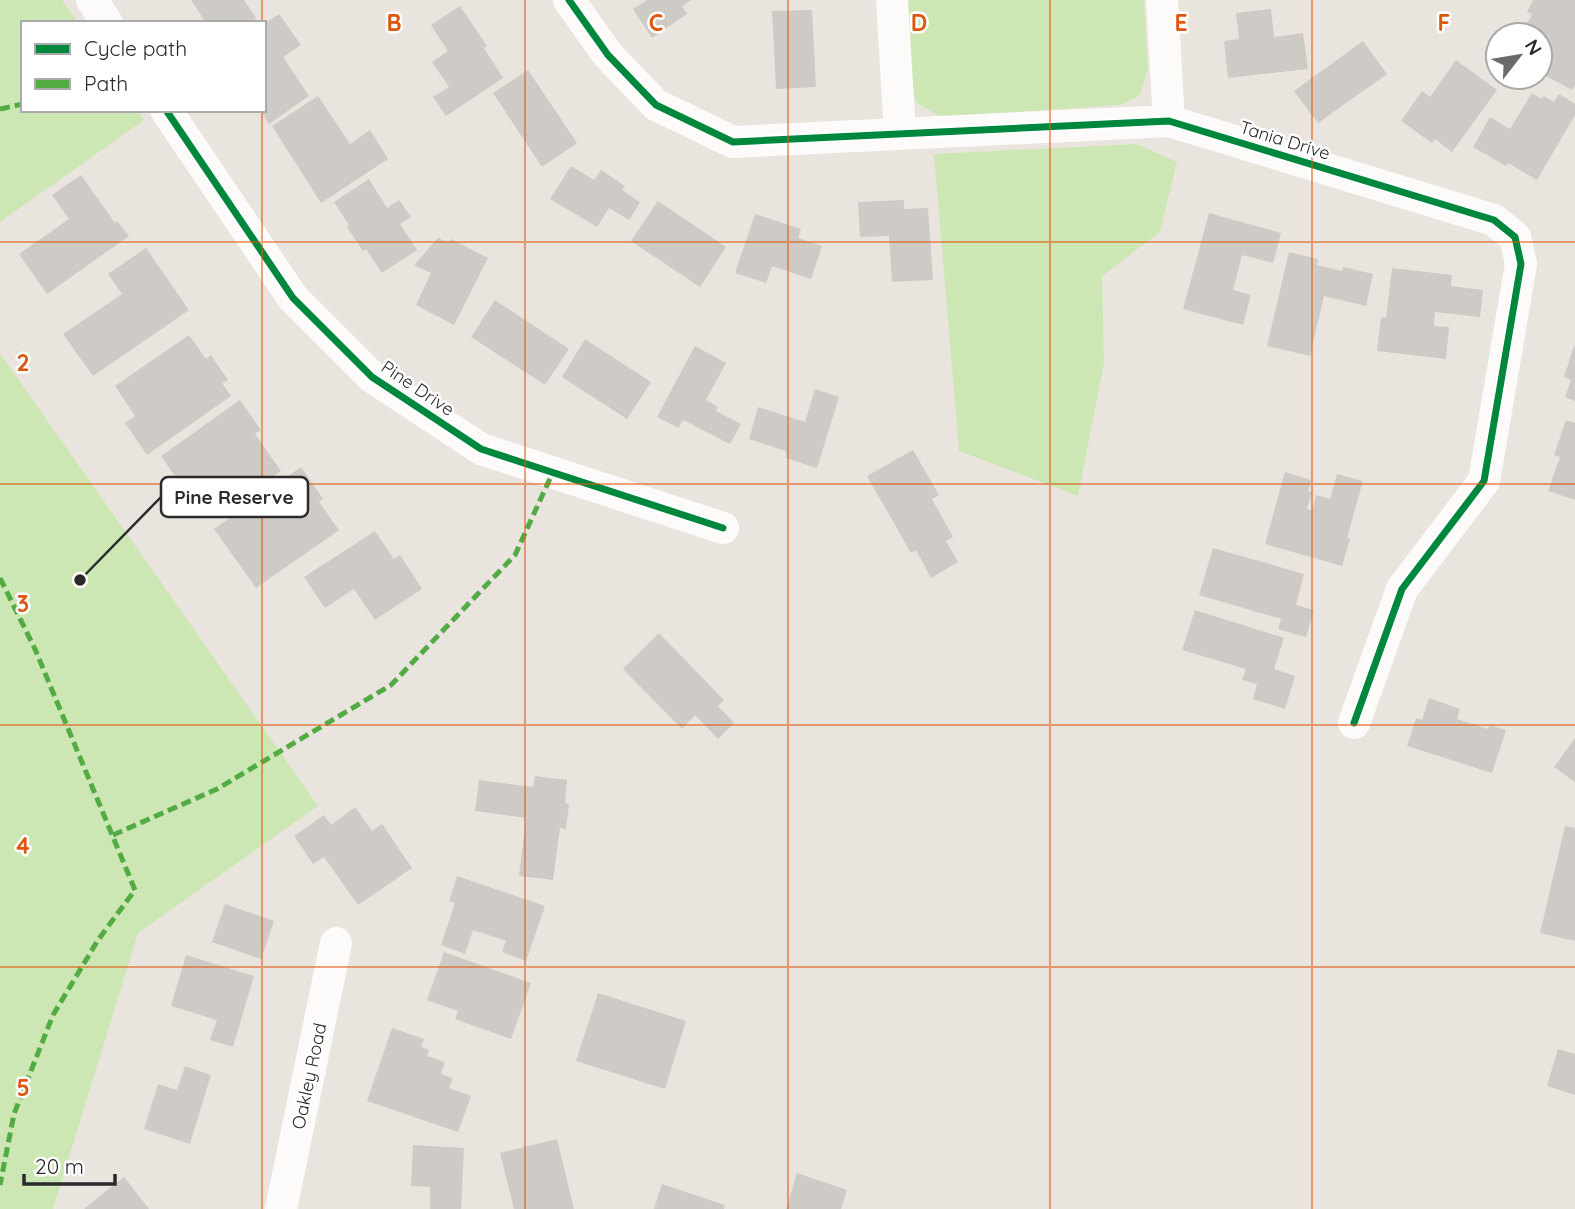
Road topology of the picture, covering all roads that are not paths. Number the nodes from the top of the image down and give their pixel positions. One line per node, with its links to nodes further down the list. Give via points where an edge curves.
1 (92, 0): 5 (street)
2 (569, 0): 8 (street, Tania Drive, via 608,55 656,105 733,142)
3 (892, 0): 8 (street)
4 (1163, 0): 7 (street)
5 (106, 21)
6 (167, 112): 9 (street, Pine Drive, via 293,298 372,377 481,449)
7 (1169, 121): 8 (street, Tania Drive); 10 (street, Tania Drive, via 1494,220 1515,237 1521,264 1484,481 1402,589)
8 (900, 134)
9 (723, 528)
10 (1354, 723)
11 (336, 943): 12 (street, Oakley Road)
12 (281, 1209)

